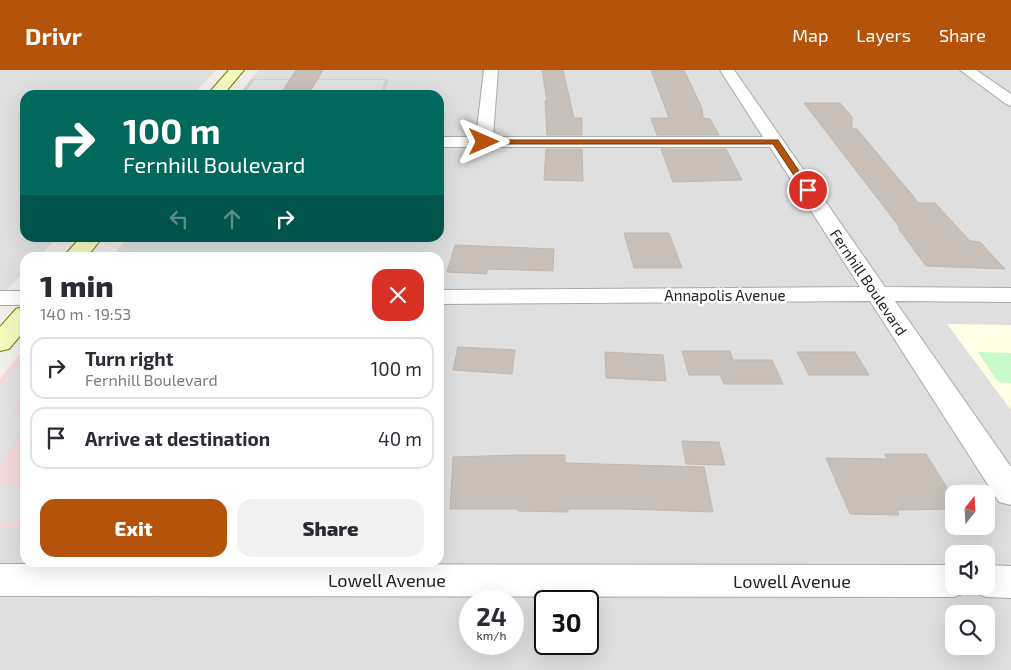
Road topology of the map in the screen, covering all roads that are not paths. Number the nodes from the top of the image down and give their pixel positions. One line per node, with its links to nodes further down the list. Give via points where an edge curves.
1 (237, 70): 5 (main road)
2 (491, 70): 8 (street)
3 (727, 70): 9 (street, Fernhill Boulevard)
4 (967, 70): 6 (street)
5 (220, 90)
6 (1011, 101)
7 (444, 142): 8 (street)
8 (484, 142): 9 (street)
9 (775, 142): 12 (street, Fernhill Boulevard)
10 (87, 242): 11 (main road)
11 (78, 252)
12 (877, 294): 13 (street, Annapolis Avenue); 14 (street, Annapolis Avenue); 19 (street, Fernhill Boulevard)
13 (1011, 295)
14 (444, 297)
15 (0, 298): 16 (street)
16 (20, 298)
17 (20, 320): 18 (main road)
18 (0, 343)
19 (1011, 493)
20 (0, 580): 21 (street, Lowell Avenue)
21 (945, 581)
22 (995, 581): 23 (street)
23 (1011, 582)

